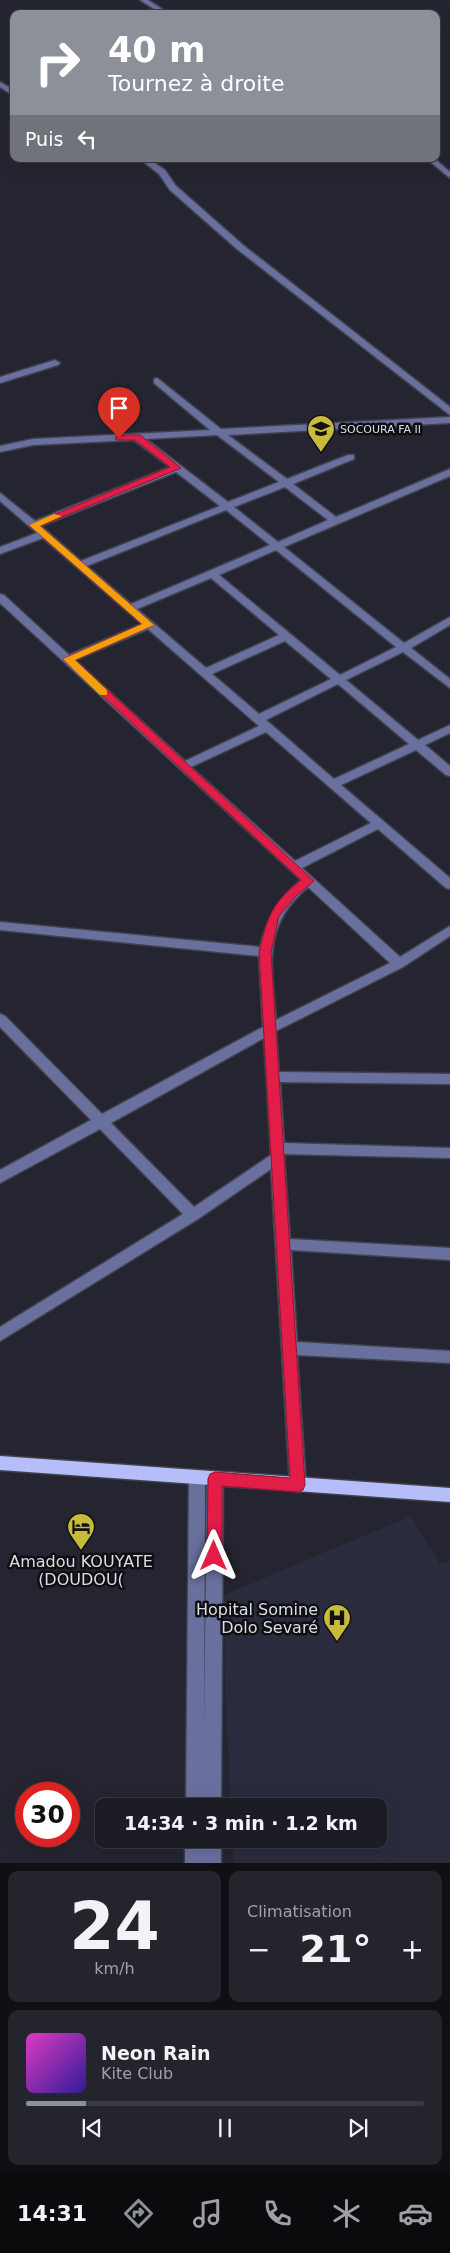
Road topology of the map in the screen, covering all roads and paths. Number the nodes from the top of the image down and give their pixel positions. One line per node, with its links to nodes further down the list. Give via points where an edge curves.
1 (142, 0): 2 (street)
2 (160, 10)
3 (148, 162): 9 (street, via 240,247)
4 (434, 162): 5 (street)
5 (450, 176)
6 (55, 363): 7 (street)
7 (0, 380)
8 (157, 381): 11 (street)
9 (450, 412)
10 (450, 420): 11 (street)
11 (220, 433): 12 (street); 17 (street)
12 (136, 437): 13 (street, via 33,442); 15 (street)
13 (0, 450)
14 (351, 456): 17 (street)
15 (176, 468): 19 (street); 21 (street)
16 (450, 472): 20 (street)
17 (287, 482): 19 (street); 20 (street)
18 (0, 496): 21 (street)
19 (227, 506): 23 (street); 25 (street)
20 (334, 520): 23 (street)
21 (34, 525): 22 (street)
22 (44, 534): 24 (street); 25 (street)
23 (275, 545): 26 (street); 32 (street)
24 (0, 551)
25 (80, 565): 28 (street)
26 (213, 575): 28 (street); 31 (street)
27 (0, 597): 33 (street)
28 (130, 608): 30 (street)
29 (450, 620): 32 (street)
30 (149, 625): 33 (street); 34 (street)
31 (288, 636): 34 (street); 35 (street)
32 (403, 648): 35 (street); 36 (street)
33 (68, 659): 40 (street)
34 (204, 673): 37 (street)
35 (340, 680): 37 (street); 39 (street)
36 (450, 685)
37 (262, 723): 40 (street); 42 (street)
38 (450, 729): 39 (street)
39 (416, 745): 41 (street); 42 (street)
40 (183, 766): 44 (street)
41 (450, 772)
42 (333, 784): 43 (street)
43 (379, 824): 44 (street); 46 (street)
44 (294, 867): 45 (street)
45 (308, 881): 49 (street, via 293,892 274,915); 50 (street)
46 (450, 885)
47 (0, 926): 49 (street)
48 (450, 930): 50 (street)
49 (265, 952): 52 (street)
50 (399, 964): 52 (street)
51 (2, 1024): 55 (street)
52 (270, 1029): 53 (street); 55 (street)
53 (272, 1077): 54 (street); 57 (street)
54 (450, 1079)
55 (101, 1121): 58 (street); 59 (street)
56 (450, 1152): 57 (street)
57 (277, 1153): 59 (street); 60 (street)
58 (0, 1177)
59 (193, 1215): 62 (street)
60 (283, 1244): 61 (street); 63 (street)
61 (450, 1254)
62 (0, 1335)
63 (289, 1348): 64 (street); 68 (street)
64 (450, 1357)
65 (0, 1463): 66 (main road)
66 (197, 1478): 67 (main road); 70 (street)
67 (215, 1479): 68 (main road); 71 (street)
68 (298, 1485): 69 (main road)
69 (450, 1495)
70 (195, 1798)
71 (212, 1798)
72 (194, 1848): 74 (street)
73 (212, 1848): 75 (street)
74 (194, 1863)
75 (212, 1863)

